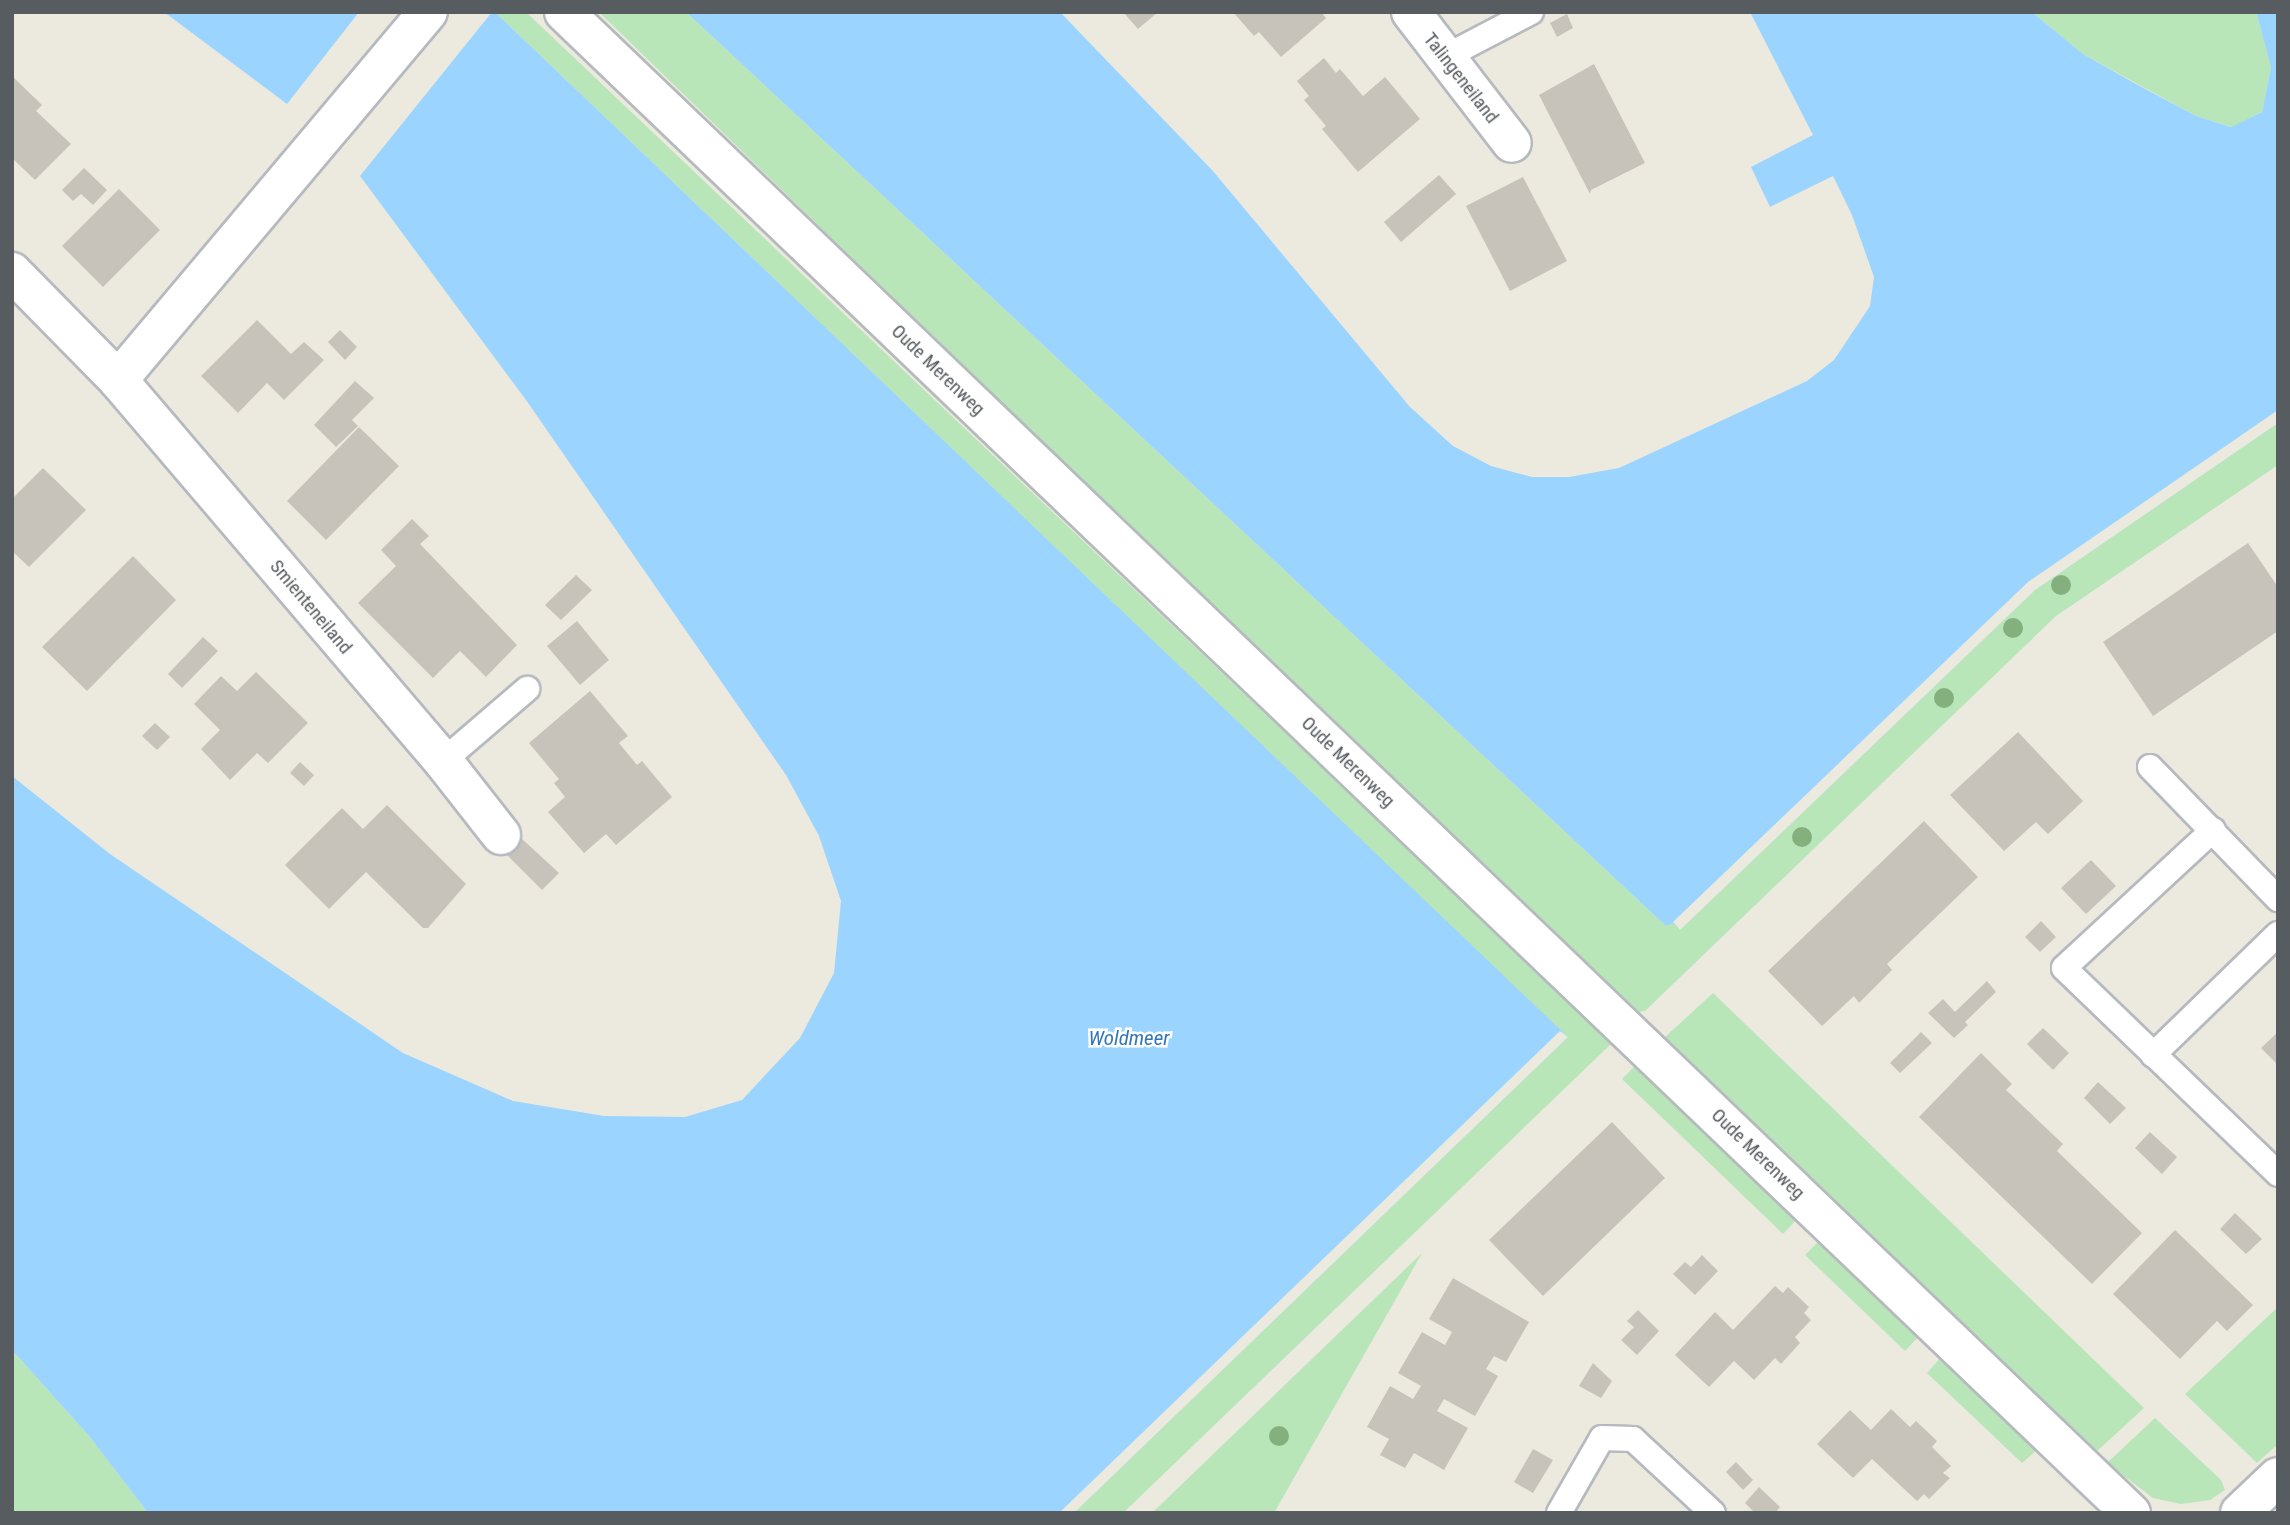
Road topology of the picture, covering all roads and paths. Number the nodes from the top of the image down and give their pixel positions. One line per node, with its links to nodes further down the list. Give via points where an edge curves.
1 (428, 12): 8 (street)
2 (564, 12): 21 (street, Oude Merenweg)
3 (1411, 12): 5 (street, Talingeneiland)
4 (1531, 12): 5 (lane)
5 (1445, 57): 6 (street, Talingeneiland)
6 (1512, 143)
7 (12, 272): 8 (street, Smienteneiland)
8 (118, 380): 10 (street, Smienteneiland)
9 (527, 689): 10 (lane)
10 (443, 761): 13 (street, Smienteneiland)
11 (2150, 767): 12 (lane)
12 (2213, 830): 14 (lane); 16 (lane, via 2064,968)
13 (501, 835)
14 (2278, 899)
15 (2278, 934): 16 (lane)
16 (2153, 1055): 17 (lane)
17 (2278, 1174)
18 (2278, 1477): 22 (street)
19 (1559, 1513): 20 (lane, via 1602,1438 1633,1439)
20 (1713, 1513)
21 (2131, 1513)
22 (2240, 1513)

